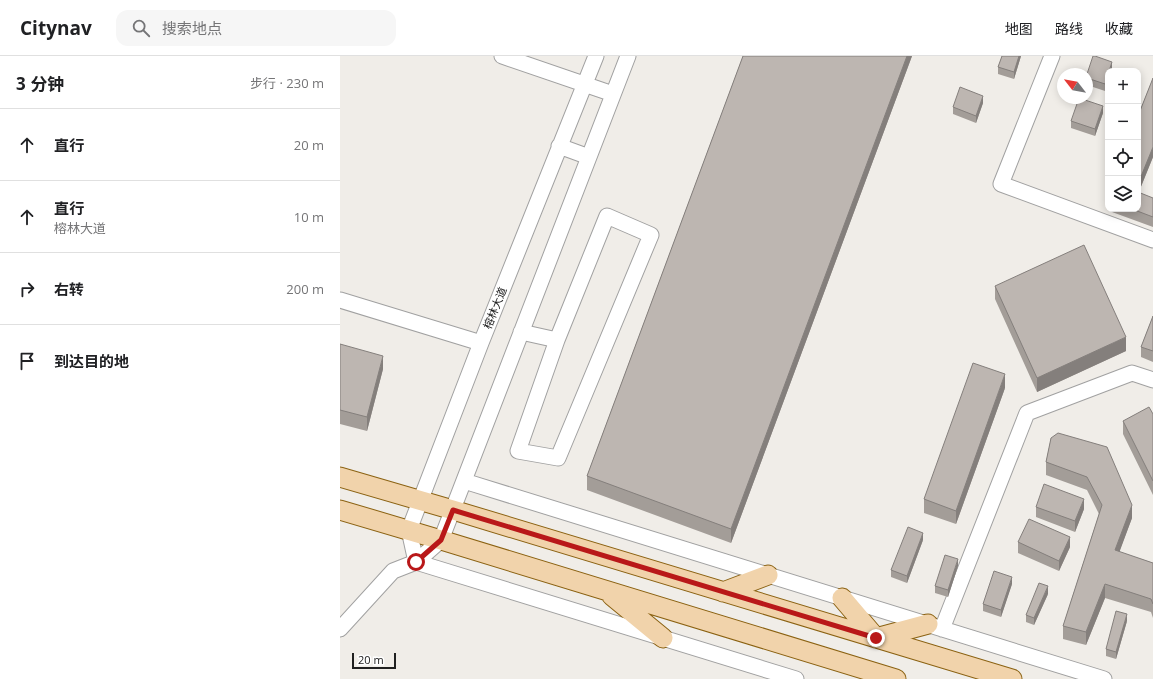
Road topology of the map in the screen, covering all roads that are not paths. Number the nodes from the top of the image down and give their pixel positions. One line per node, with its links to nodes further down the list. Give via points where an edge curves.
1 (502, 56): 5 (street)
2 (596, 56): 5 (street, 榕林大道)
3 (628, 56): 6 (street)
4 (1052, 56): 9 (street, via 1002,184)
5 (584, 83): 6 (street); 7 (street, 榕林大道)
6 (613, 94): 8 (street)
7 (560, 146): 8 (street); 13 (street, 榕林大道)
8 (589, 157): 11 (street)
9 (1153, 240)
10 (340, 300): 13 (street)
11 (521, 332): 12 (street); 16 (street)
12 (557, 340): 12 (street, via 606,216 651,235 558,458 518,451)
13 (481, 343): 17 (street, 榕林大道)
14 (1153, 380): 27 (street, via 1132,373 1027,413)
15 (340, 477): 17 (main road)
16 (464, 481): 19 (street); 23 (street)
17 (421, 501): 19 (main road); 20 (street, 榕林大道)
18 (340, 510): 20 (main road)
19 (453, 510): 21 (street); 25 (main road)
20 (409, 530): 21 (main road); 22 (street)
21 (441, 540): 22 (street); 24 (main road)
22 (416, 562): 28 (street, via 392,571); 29 (street)
23 (768, 575): 25 (main road); 26 (street)
24 (605, 590): 29 (main road); 32 (main road)
25 (723, 592): 30 (main road)
26 (842, 598): 27 (street); 30 (main road)
27 (935, 627): 30 (main road); 34 (street)
28 (340, 629)
29 (662, 638): 31 (street)
30 (876, 638): 33 (main road)
31 (796, 679)
32 (896, 679)
33 (1012, 679)
34 (1104, 679)

